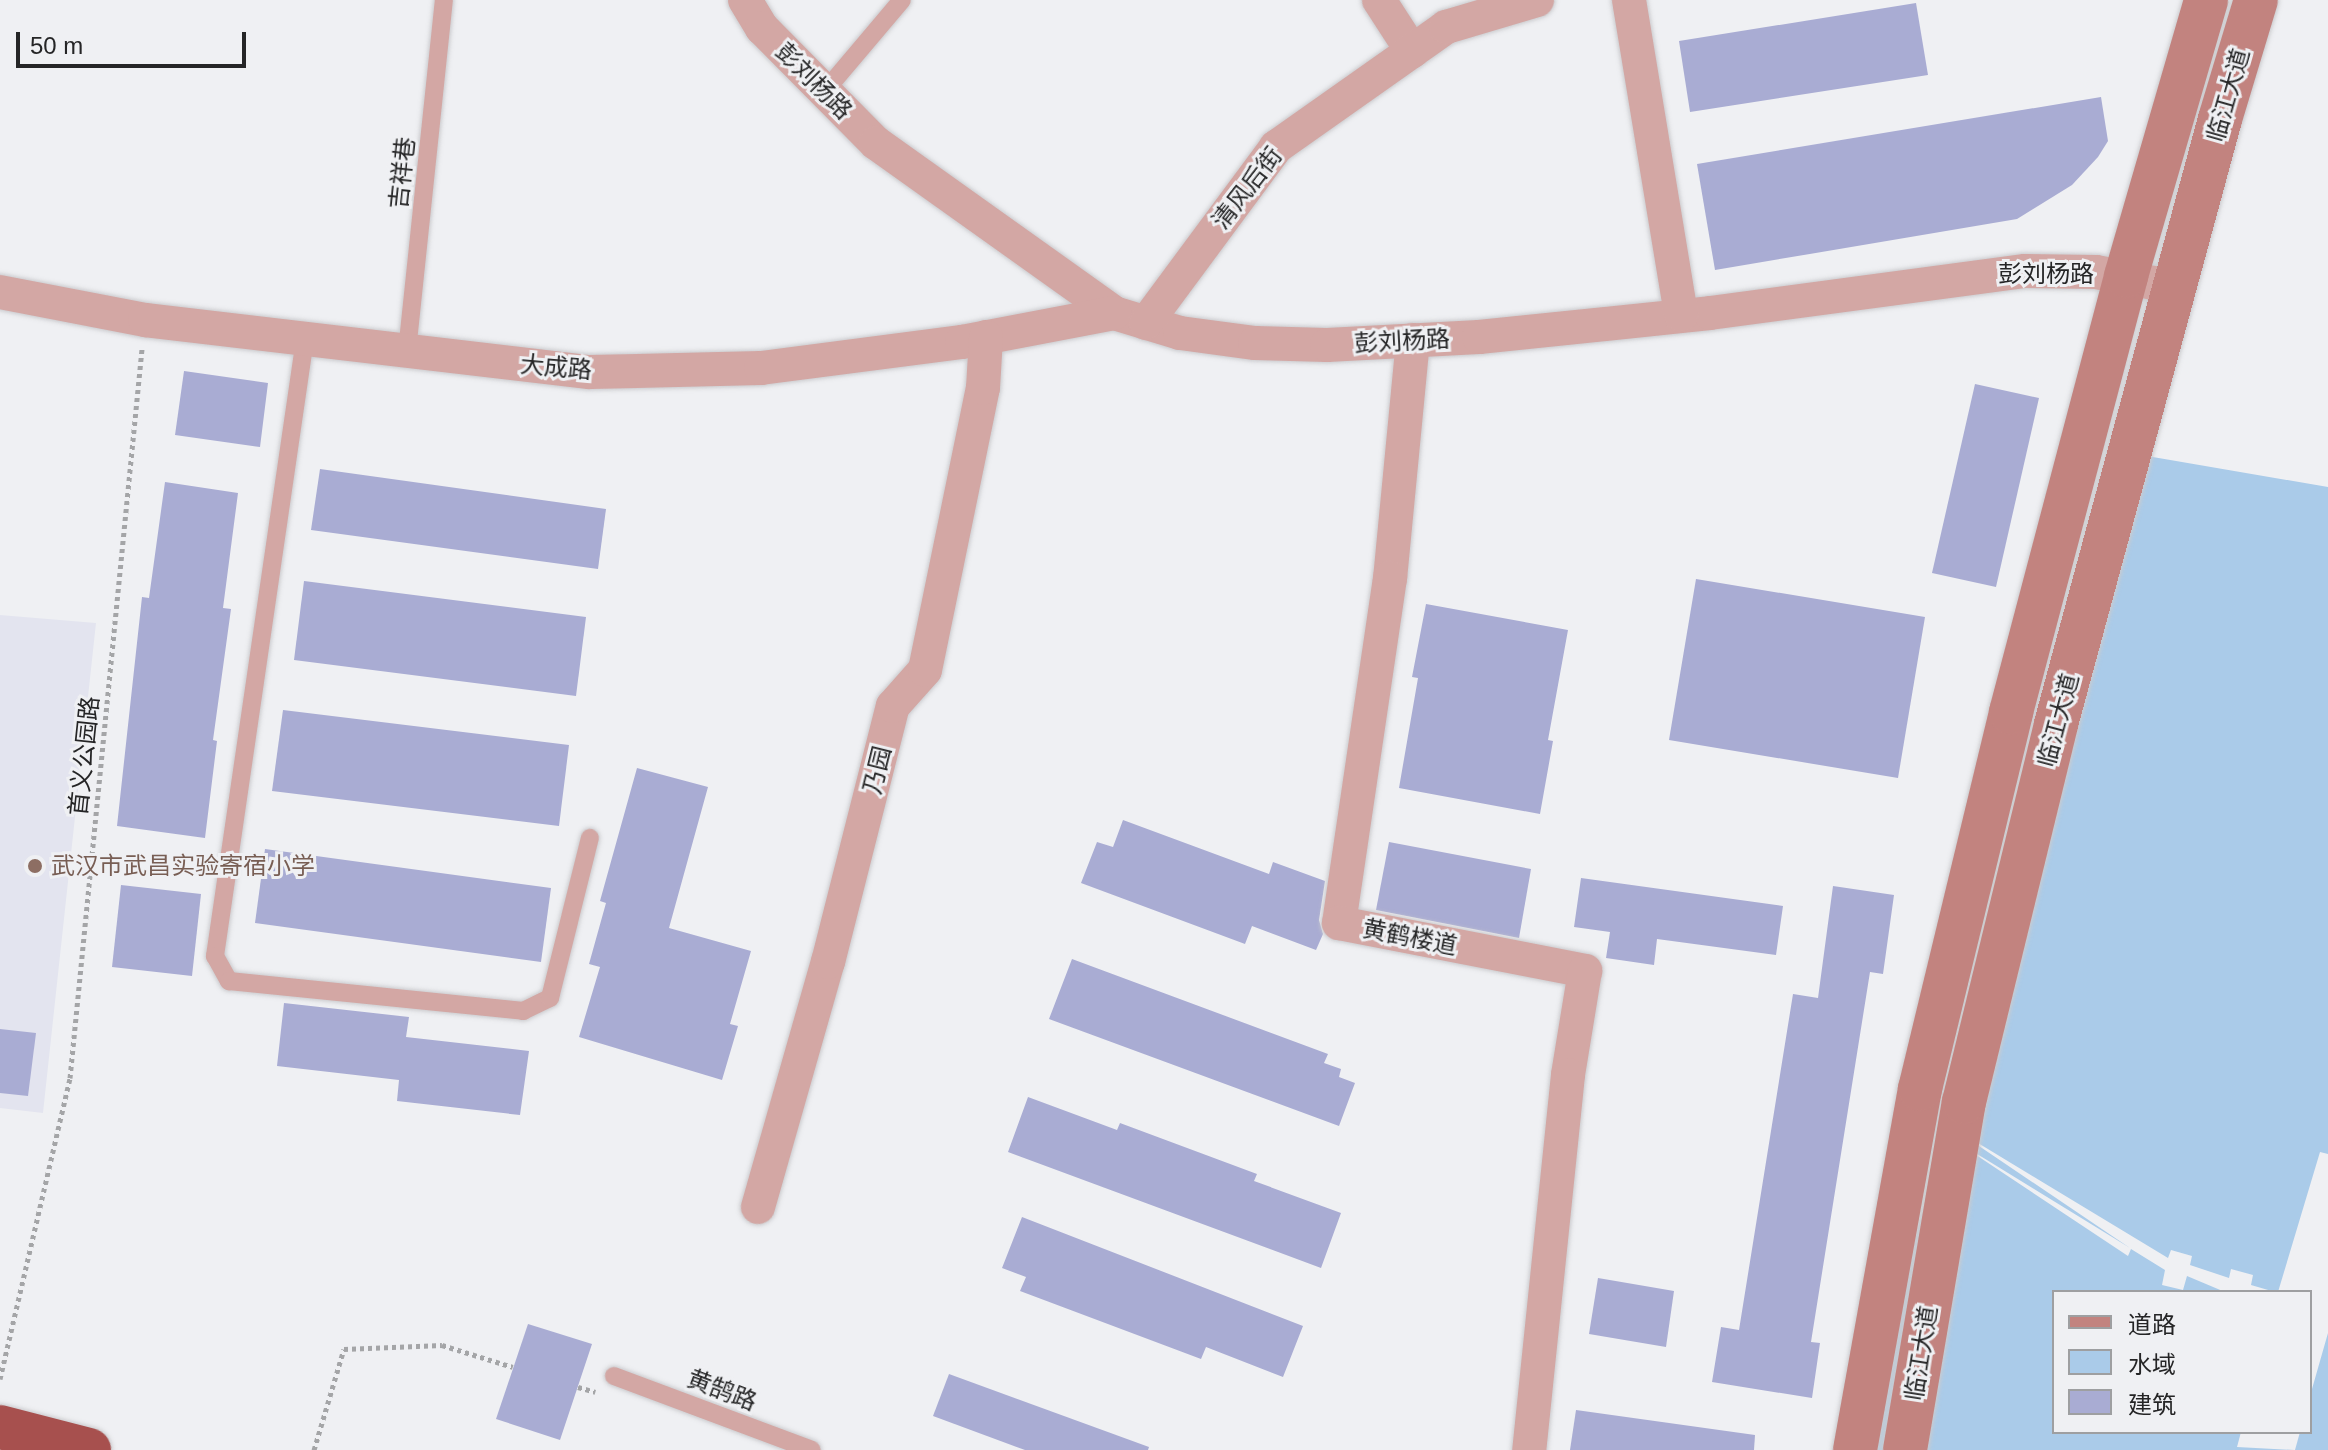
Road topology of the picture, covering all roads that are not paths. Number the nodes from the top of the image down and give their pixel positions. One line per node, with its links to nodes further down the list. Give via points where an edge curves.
1 (444, 0): 21 (lane, 吉祥巷)
2 (745, 0): 11 (street, 彭刘杨路, via 762,28)
3 (902, 0): 11 (lane)
4 (1379, 0): 10 (street)
5 (1537, 0): 9 (street, 清风后街)
6 (1629, 0): 16 (street)
7 (2206, 0): 12 (main road, 临江大道)
8 (2256, 0): 13 (main road, 临江大道)
9 (1464, 10): 10 (street, 清风后街)
10 (1412, 51): 17 (street, 清风后街, via 1276,147)
11 (825, 91): 15 (street, 彭刘杨路, via 876,143)
12 (2126, 276): 13 (street, 彭刘杨路); 16 (street, 彭刘杨路, via 2066,270 1987,274); 26 (main road, 临江大道, via 2011,712 1920,1089)
13 (2175, 287): 27 (main road, 临江大道, via 2056,724 1964,1102)
14 (0, 292): 19 (street, 大成路, via 145,320)
15 (1114, 313): 17 (street, 彭刘杨路); 18 (street, 大成路)
16 (1681, 315): 20 (street, 彭刘杨路)
17 (1146, 323): 20 (street, 彭刘杨路, via 1255,343)
18 (986, 337): 21 (street, 大成路, via 714,370 589,372); 23 (street, 乃园, via 983,388 925,670 893,706)
19 (305, 339): 21 (street, 大成路); 22 (lane, via 215,956 229,981 523,1011 550,998)
20 (1413, 340): 30 (street, 黄鹤楼道, via 1390,578 1339,923 1585,971 1568,1075)
21 (407, 351)
22 (590, 838)
23 (758, 1207)
24 (614, 1376): 29 (lane, 黄鹄路)
25 (0, 1427): 28 (highway)
26 (1858, 1432): 27 (main road)
27 (1908, 1435)
28 (89, 1450)
29 (812, 1450)
30 (1529, 1450)

